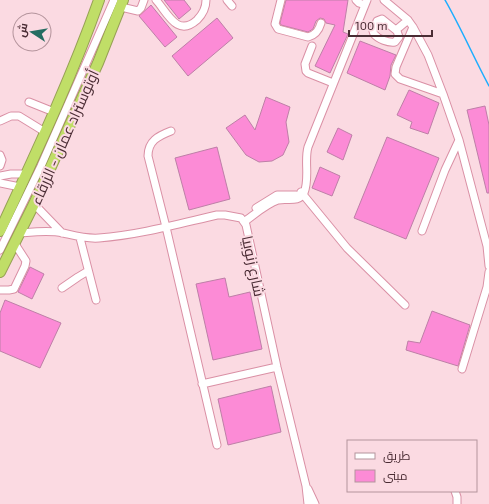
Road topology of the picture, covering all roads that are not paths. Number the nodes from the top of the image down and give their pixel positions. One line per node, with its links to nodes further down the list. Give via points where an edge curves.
1 (99, 0): 19 (highway, أوتوستراد عمان - الزرقاء)
2 (110, 0): 39 (street, via 60,116)
3 (144, 0): 9 (street, via 138,11)
4 (156, 0): 5 (street, via 174,23 185,26 192,24 201,16)
5 (206, 0)
6 (281, 0): 12 (street, via 276,24 278,30 306,37 318,31)
7 (356, 0): 10 (street, via 359,3)
8 (384, 0): 11 (street)
9 (119, 2): 31 (highway, أوتوستراد عمان - الزرقاء, via 98,63); 41 (street)
10 (366, 2): 16 (street)
11 (408, 20): 13 (street); 14 (street)
12 (321, 23)
13 (413, 27): 17 (street, via 428,55); 17 (street, via 395,74 400,79)
14 (396, 30)
15 (312, 46): 16 (street, via 305,64 306,71)
16 (334, 84): 30 (street, via 308,146 308,168)
17 (443, 94): 23 (street)
18 (29, 102): 19 (street)
19 (54, 112): 22 (highway, أوتوستراد عمان - الزرقاء)
20 (0, 121): 22 (street, via 11,116 19,116)
21 (171, 131): 33 (street, via 155,139 148,151)
22 (45, 132): 26 (highway, أوتوستراد عمان - الزرقاء)
23 (459, 140): 35 (street, via 444,170); 42 (street, via 487,246)
24 (0, 155): 25 (street)
25 (0, 166)
26 (26, 174): 27 (street); 29 (highway, أوتوستراد عمان - الزرقاء)
27 (0, 176)
28 (0, 183): 29 (street)
29 (20, 187): 34 (highway, أوتوستراد عمان - الزرقاء)
30 (303, 191): 32 (street, via 295,195 278,197); 49 (street, via 347,248)
31 (34, 204): 36 (highway, أوتوستراد عمان - الزرقاء); 37 (street)
32 (242, 220): 33 (street, شارع زنوبيا, via 225,215); 50 (street, شارع زنوبيا, via 246,225)
33 (166, 227): 38 (street, شارع زنوبيا, via 99,238); 52 (street)
34 (0, 231)
35 (422, 231)
36 (20, 233): 37 (street, شارع زنوبيا); 40 (highway, أوتوستراد عمان - الزرقاء)
37 (62, 233): 38 (street, شارع زنوبيا)
38 (80, 238): 43 (street)
39 (0, 244)
40 (15, 244): 44 (highway, أوتوستراد عمان - الزرقاء); 47 (street, via 26,259 26,264 12,290)
41 (0, 250)
42 (489, 266)
43 (88, 271): 46 (street); 48 (street)
44 (0, 272)
45 (489, 272): 51 (street, via 487,287)
46 (62, 288)
47 (0, 290)
48 (96, 300)
49 (405, 305)
50 (277, 367): 52 (street); 54 (street, شارع زنوبيا)
51 (462, 369)
52 (202, 384): 53 (street)
53 (217, 445)
54 (306, 486): 56 (street, شارع زنوبيا); 57 (street, شارع زنوبيا)
55 (455, 492): 58 (street)
56 (308, 504)
57 (315, 504)
58 (457, 504)

